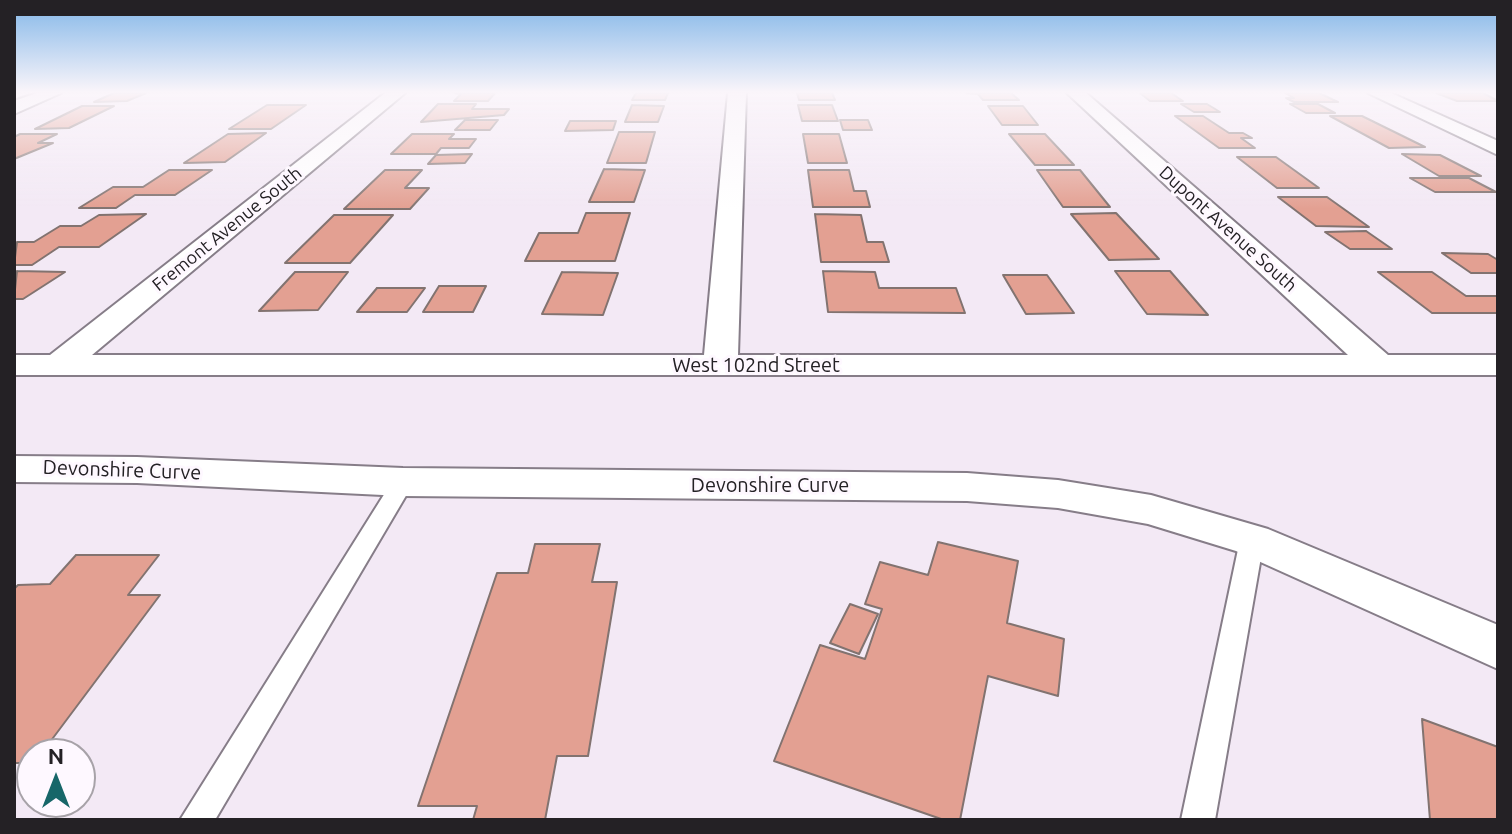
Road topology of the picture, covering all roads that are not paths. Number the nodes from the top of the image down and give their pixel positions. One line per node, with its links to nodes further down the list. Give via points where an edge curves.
1 (348, 132): 7 (street, Fremont Avenue South)
2 (735, 132): 8 (street)
3 (1119, 132): 9 (street, Dupont Avenue South)
4 (1461, 132): 5 (street)
5 (1498, 149)
6 (14, 365): 7 (street, West 102nd Street)
7 (58, 365): 8 (street, West 102nd Street)
8 (720, 365): 9 (street, West 102nd Street)
9 (1379, 365): 10 (street, West 102nd Street)
10 (1498, 365)
11 (14, 469): 12 (street, Devonshire Curve)
12 (403, 482): 13 (street, Devonshire Curve, via 967,487 1058,494 1151,510); 15 (lane)
13 (1252, 540): 14 (street, Devonshire Curve); 16 (lane)
14 (1498, 648)
15 (197, 820)
16 (1198, 820)

